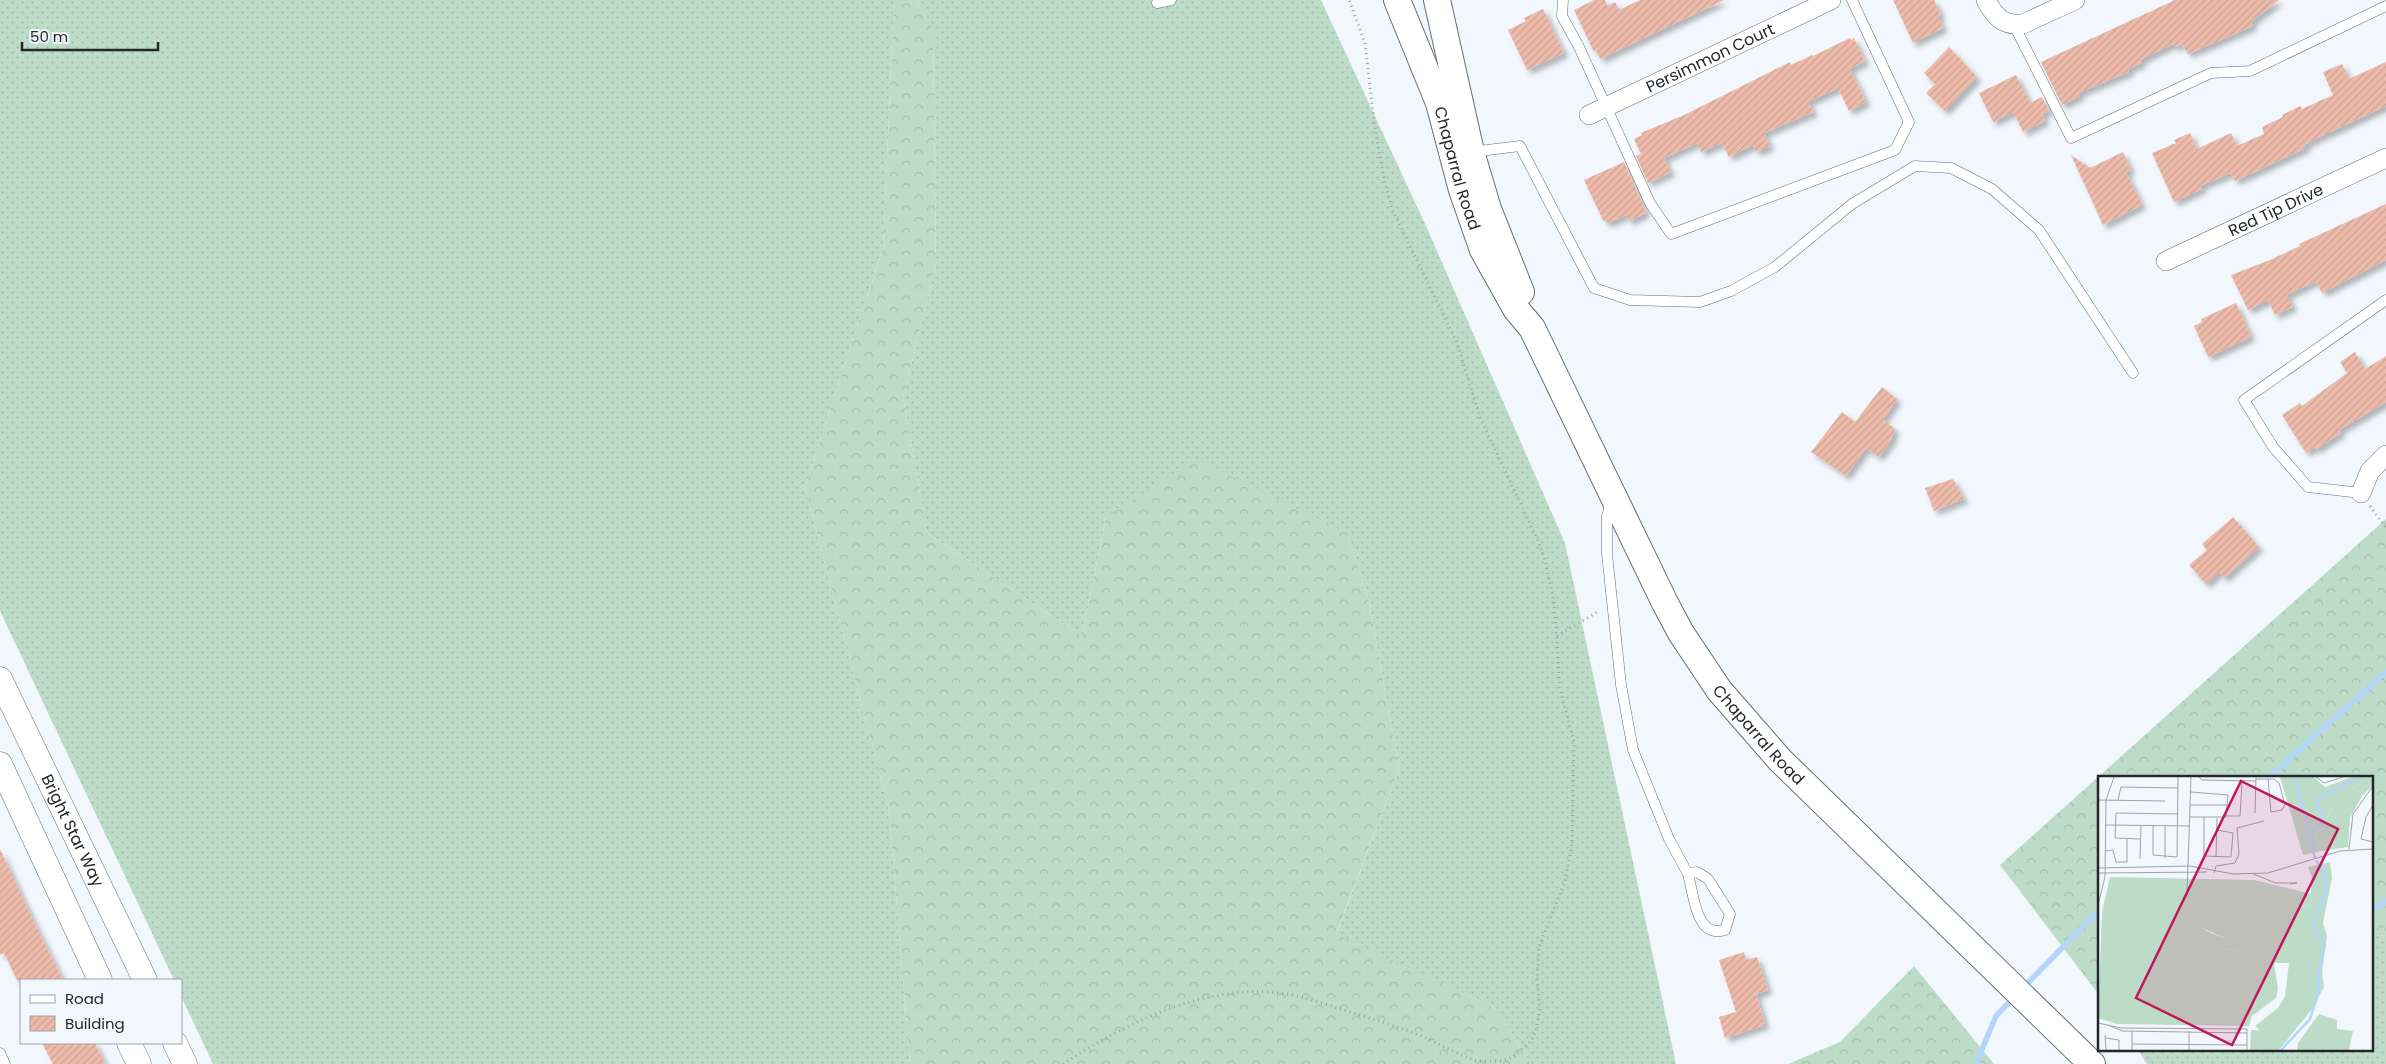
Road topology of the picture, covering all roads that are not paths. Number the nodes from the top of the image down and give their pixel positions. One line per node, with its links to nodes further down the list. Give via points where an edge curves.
1 (1171, 0): 9 (lane)
2 (1397, 0): 13 (main road, Chaparral Road)
3 (1438, 0): 13 (main road, Chaparral Road)
4 (1563, 0): 12 (lane, via 1562,16 1579,47)
5 (1831, 0): 12 (street, Persimmon Court)
6 (1852, 0): 12 (lane, via 1910,122 1895,150 1671,234)
7 (1986, 0): 11 (street, via 1992,12)
8 (2074, 0): 11 (street, via 2023,24)
9 (1158, 3)
10 (2386, 6): 11 (lane, via 2250,71 2211,73 2071,138)
11 (2010, 24)
12 (1597, 111)
13 (1462, 154): 17 (lane, via 1520,146 1594,288 1630,300 1700,302 1731,291 1775,267 1852,204 1915,166 1951,168 1992,189 2039,230); 20 (main road, Chaparral Road, via 1462,190 1483,250 1516,309 1532,328)
14 (2386, 158): 15 (street, Red Tip Drive)
15 (2166, 261)
16 (2386, 300): 19 (lane, via 2244,400 2273,448 2308,487)
17 (2133, 373)
18 (2386, 455): 19 (street, via 2370,471)
19 (2361, 493)
20 (1613, 497): 23 (lane, via 1607,516 1607,554 1621,685 1633,750 1669,839); 32 (main road, Chaparral Road, via 1664,603 1719,690 1780,760)
21 (0, 679): 25 (street, Bright Star Way)
22 (0, 764): 24 (street)
23 (1688, 874): 23 (lane, via 1697,872 1708,879 1719,895 1730,914 1725,930 1708,931 1701,923)
24 (100, 979)
25 (145, 979)
26 (129, 1044): 30 (street)
27 (175, 1044): 31 (street)
28 (0, 1053): 29 (lane)
29 (5, 1064)
30 (139, 1064)
31 (185, 1064)
32 (2092, 1064)

